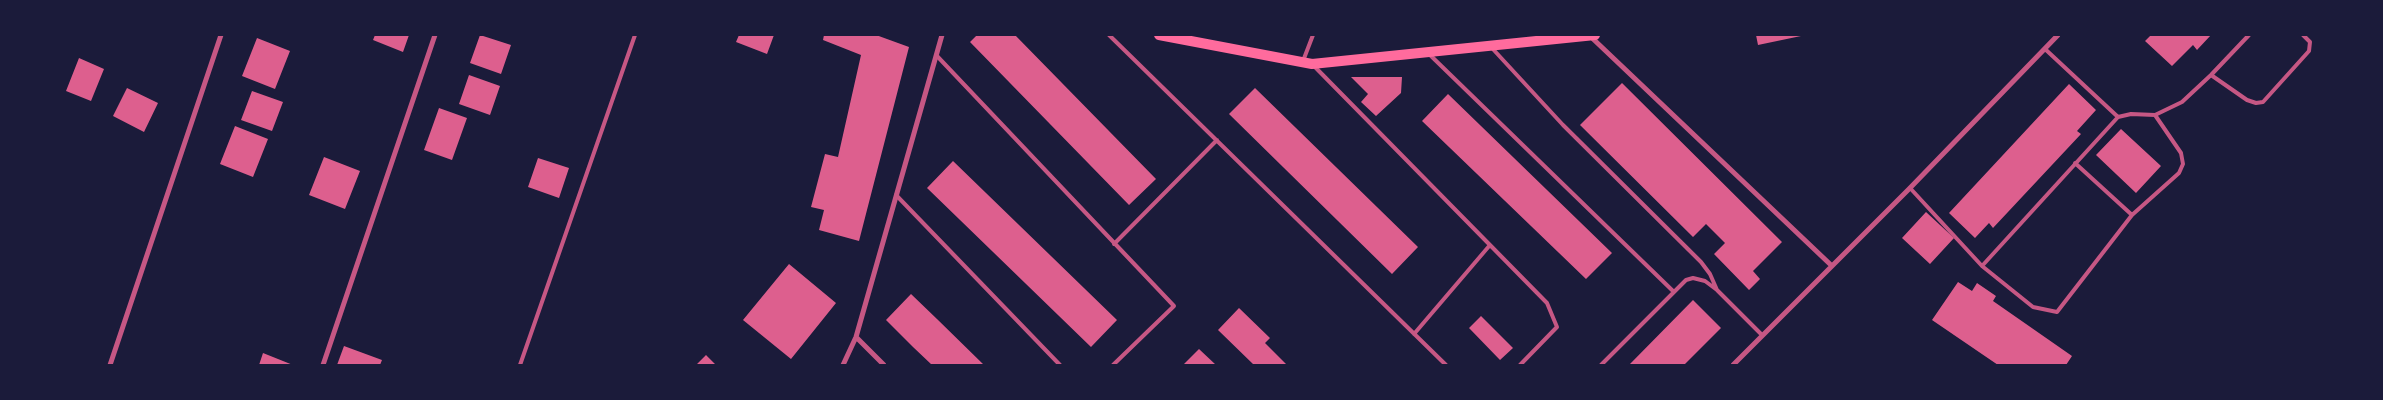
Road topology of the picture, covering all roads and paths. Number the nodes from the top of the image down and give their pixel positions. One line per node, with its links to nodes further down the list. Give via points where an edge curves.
1 (221, 35): 34 (street)
2 (435, 35): 35 (street)
3 (635, 35): 36 (lane)
4 (942, 35): 15 (street)
5 (1109, 35): 20 (lane)
6 (1159, 35): 16 (main road)
7 (1313, 35): 16 (lane)
8 (1592, 35): 12 (main road); 27 (street)
9 (2058, 35): 13 (street)
10 (2249, 35): 17 (lane)
11 (2303, 35): 17 (lane, via 2310,42 2308,51 2263,102 2247,100)
12 (1490, 46): 14 (main road); 29 (lane, via 1563,126 1701,262)
13 (2045, 49): 19 (lane); 22 (street)
14 (1428, 52): 16 (main road); 30 (lane)
15 (937, 56): 23 (street); 25 (lane)
16 (1307, 63): 26 (lane)
17 (2212, 75): 18 (lane, via 2182,102)
18 (2155, 115): 19 (lane); 24 (lane, via 2180,153 2183,164 2179,174)
19 (2118, 116): 21 (lane)
20 (1217, 140): 25 (lane); 31 (lane)
21 (2075, 163): 24 (lane); 28 (lane)
22 (1910, 188): 27 (street); 28 (lane)
23 (896, 195): 33 (street); 39 (lane)
24 (2132, 215): 28 (lane, via 2057,312 2033,307)
25 (1114, 244): 40 (lane, via 1174,306)
26 (1490, 245): 31 (lane); 42 (lane, via 1547,303 1557,327)
27 (1832, 266): 32 (street)
28 (1982, 266)
29 (1717, 290): 30 (lane, via 1705,281 1693,278 1686,280); 32 (lane)
30 (1674, 292): 43 (lane)
31 (1414, 334): 41 (lane)
32 (1762, 335): 44 (street)
33 (856, 337): 37 (street); 38 (street)
34 (110, 365)
35 (323, 365)
36 (520, 365)
37 (843, 365)
38 (884, 365)
39 (1060, 365)
40 (1113, 365)
41 (1446, 365)
42 (1520, 365)
43 (1601, 365)
44 (1733, 365)

